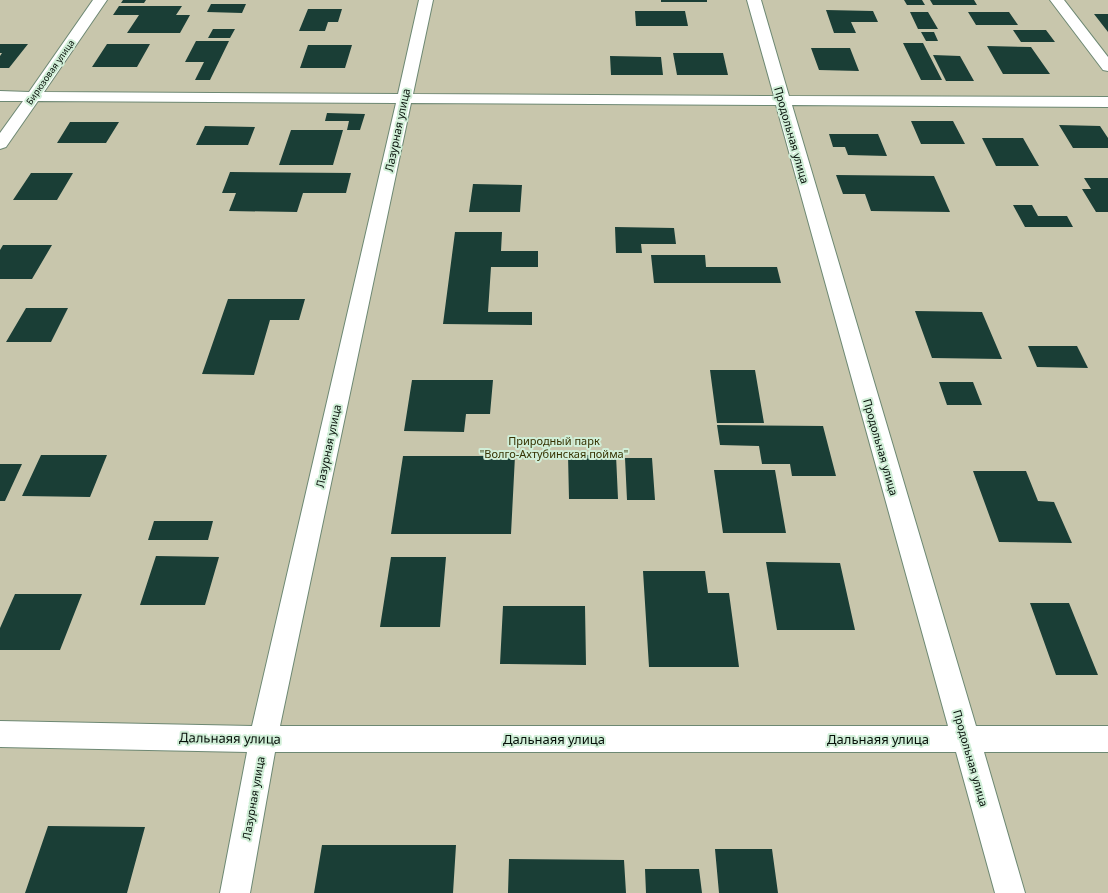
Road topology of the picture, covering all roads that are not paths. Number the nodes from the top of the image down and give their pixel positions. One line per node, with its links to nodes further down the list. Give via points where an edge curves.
1 (100, 0): 7 (street, Бирюзовая улица)
2 (426, 0): 8 (street, Лазурная улица)
3 (754, 0): 9 (street, Продольная улица)
4 (1057, 0): 5 (street)
5 (1108, 67)
6 (0, 96): 7 (street)
7 (34, 96): 8 (street); 11 (street, Бирюзовая улица)
8 (404, 99): 9 (street); 13 (street, Лазурная улица)
9 (782, 100): 10 (street); 14 (street, Продольная улица)
10 (1108, 102)
11 (0, 144)
12 (0, 734): 13 (street, Дальнаяя улица)
13 (263, 739): 14 (street, Дальнаяя улица); 16 (street, Лазурная улица)
14 (965, 739): 15 (street, Дальнаяя улица); 17 (street, Продольная улица)
15 (1108, 739)
16 (235, 893)
17 (1010, 893)

